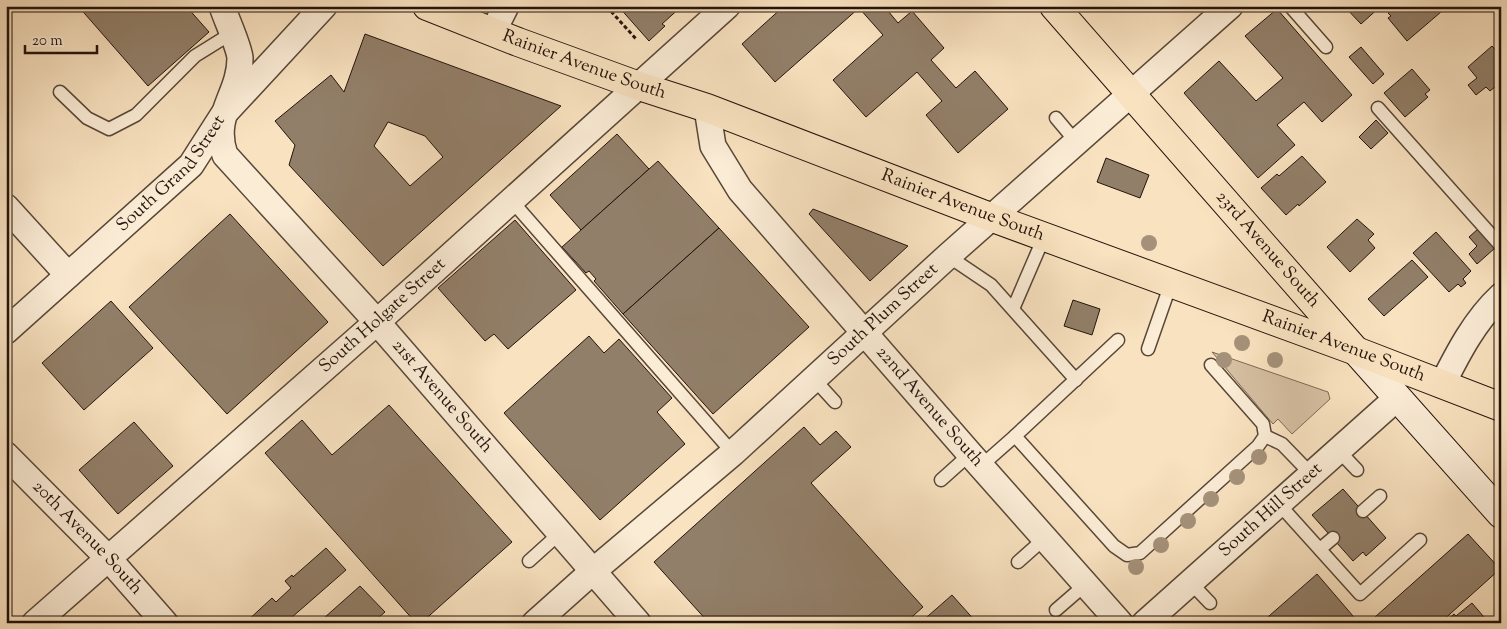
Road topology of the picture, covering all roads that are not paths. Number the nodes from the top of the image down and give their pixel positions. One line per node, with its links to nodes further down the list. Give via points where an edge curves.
1 (222, 6): 10 (street, 21st Avenue South)
2 (324, 6): 17 (street, South Grand Street)
3 (427, 6): 9 (main road, Rainier Avenue South)
4 (506, 6): 9 (street)
5 (727, 6): 12 (street, South Holgate Street)
6 (1054, 6): 14 (main road, 23rd Avenue South)
7 (1230, 6): 14 (street, South Plum Street)
8 (1290, 6): 11 (lane)
9 (494, 32): 12 (main road, Rainier Avenue South)
10 (232, 33): 13 (lane, via 195,56 136,115 109,129 87,118); 17 (street, 21st Avenue South, via 240,56 237,82)
11 (1326, 47)
12 (639, 86): 15 (main road, Rainier Avenue South); 20 (street, South Holgate Street)
13 (60, 92)
14 (1131, 96): 19 (street, South Plum Street); 35 (main road, 23rd Avenue South)
15 (707, 108): 22 (main road, Rainier Avenue South); 32 (street, 22nd Avenue South, via 713,146 740,190)
16 (1378, 108): 24 (lane)
17 (223, 116): 26 (street, South Grand Street, via 192,165); 30 (street, 21st Avenue South, via 220,141 225,155)
18 (1056, 118): 19 (lane)
19 (1077, 143): 22 (street, South Plum Street)
20 (511, 200): 30 (street, South Holgate Street); 46 (lane)
21 (6, 208): 26 (street)
22 (993, 218): 23 (main road, Rainier Avenue South); 25 (street, South Plum Street)
23 (1044, 237): 27 (main road, Rainier Avenue South); 29 (lane)
24 (1501, 246)
25 (948, 256): 29 (lane, via 991,285); 32 (street, South Plum Street)
26 (68, 275): 31 (street, South Grand Street)
27 (1171, 283): 34 (lane); 35 (main road, Rainier Avenue South)
28 (1501, 296): 39 (street, via 1486,309)
29 (1013, 309): 38 (lane)
30 (376, 322): 56 (street, 21st Avenue South); 61 (street, South Holgate Street)
31 (6, 331)
32 (864, 332): 37 (street, South Plum Street); 48 (street, 22nd Avenue South)
33 (1118, 340): 38 (lane)
34 (1148, 349)
35 (1356, 351): 39 (main road, Rainier Avenue South); 40 (main road, 23rd Avenue South)
36 (1211, 365): 44 (lane, via 1263,424)
37 (814, 379): 41 (lane); 46 (street, South Plum Street)
38 (1076, 380): 43 (lane)
39 (1442, 385): 42 (main road, Rainier Avenue South)
40 (1397, 398): 45 (street, South Hill Street); 55 (main road, 23rd Avenue South)
41 (835, 402)
42 (1501, 407)
43 (1015, 436): 44 (lane, via 1114,546 1126,555 1140,553 1258,446); 48 (lane)
44 (1264, 436): 50 (lane, via 1282,444)
45 (1338, 450): 49 (lane); 50 (street, South Hill Street)
46 (733, 453): 64 (street, South Plum Street)
47 (6, 455): 61 (street, 20th Avenue South)
48 (975, 460): 51 (lane); 57 (street, 22nd Avenue South)
49 (1357, 470)
50 (1311, 474): 53 (street, South Hill Street)
51 (941, 480)
52 (1380, 496): 54 (lane)
53 (1278, 503): 60 (lane); 65 (street, South Hill Street)
54 (1363, 511)
55 (1501, 514)
56 (560, 533): 62 (lane); 64 (street, 21st Avenue South)
57 (1044, 538): 63 (lane); 66 (street, 22nd Avenue South)
58 (1333, 538): 60 (lane)
59 (1420, 540): 60 (lane, via 1360,594)
60 (1320, 549)
61 (108, 558): 69 (street, South Holgate Street); 70 (street, 20th Avenue South)
62 (528, 561)
63 (1018, 562)
64 (592, 572): 71 (street, South Plum Street); 72 (street, 21st Avenue South)
65 (1190, 582): 67 (lane); 74 (street, South Hill Street)
66 (1086, 584): 68 (lane); 73 (street, 22nd Avenue South)
67 (1210, 604)
68 (1056, 610)
69 (35, 623)
70 (165, 623)
71 (535, 623)
72 (638, 623)
73 (1120, 623)
74 (1145, 623)

